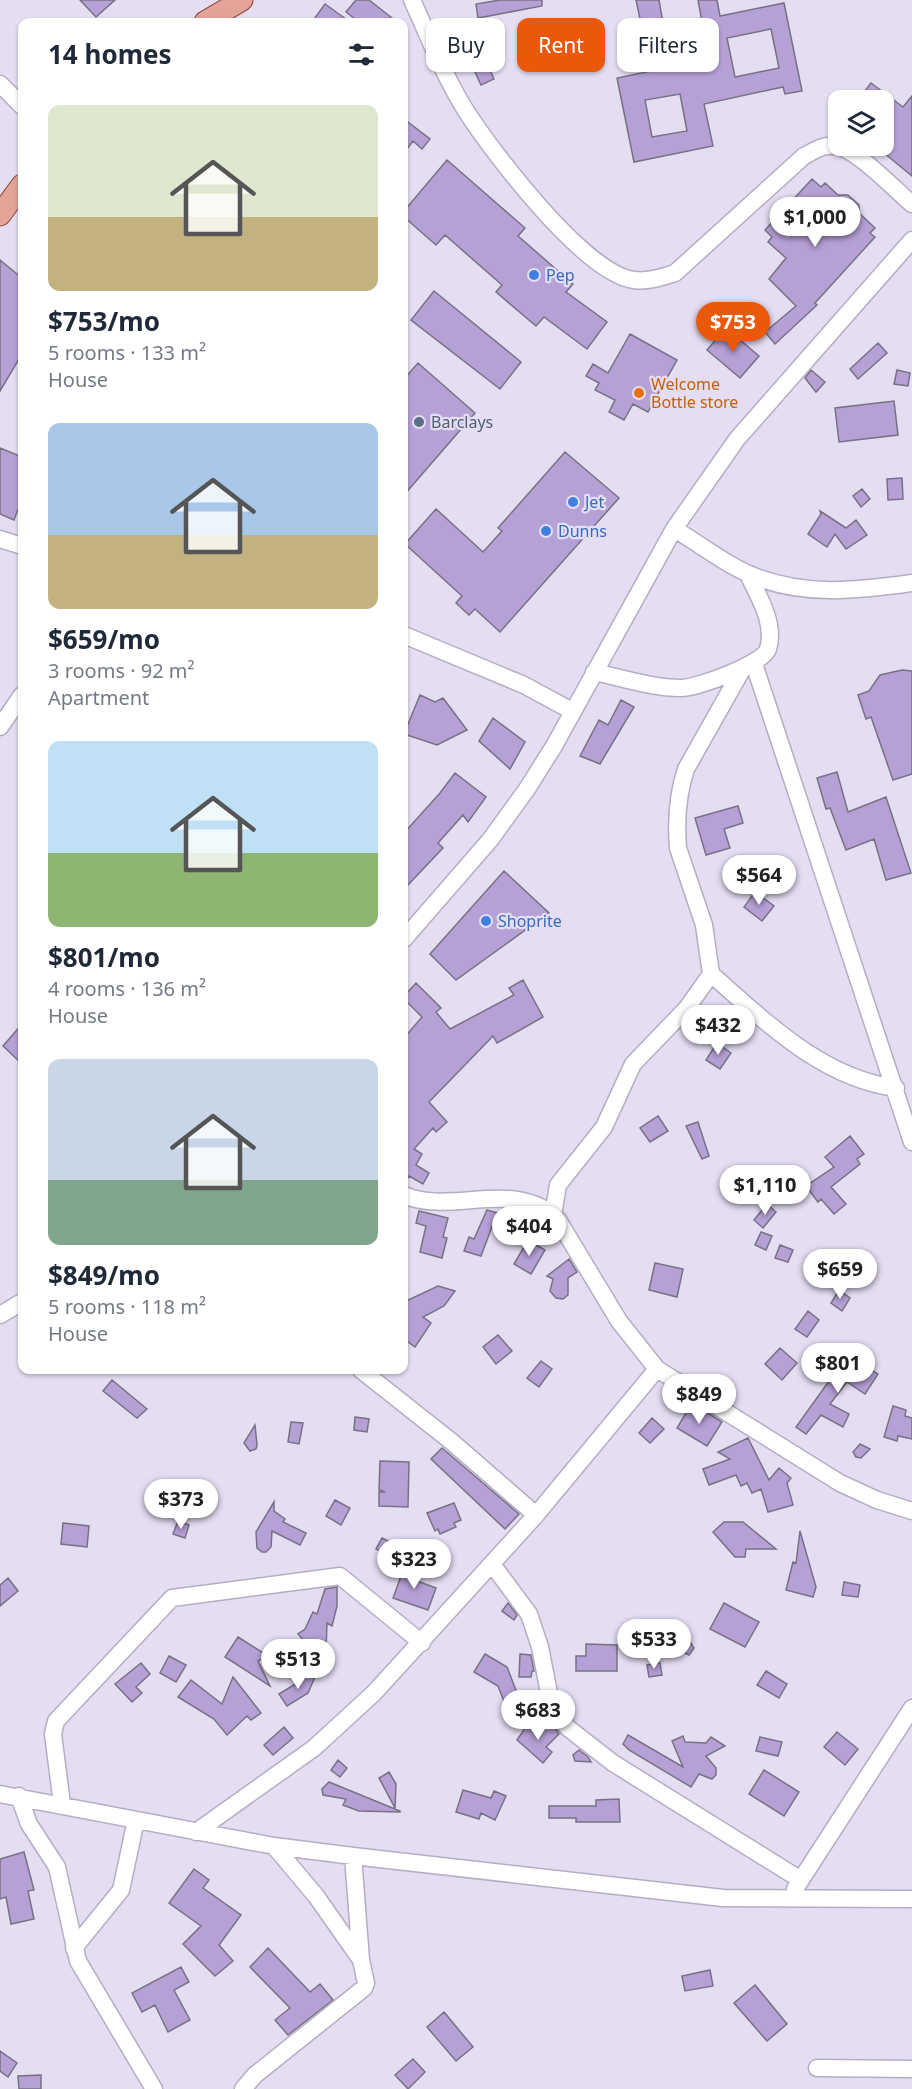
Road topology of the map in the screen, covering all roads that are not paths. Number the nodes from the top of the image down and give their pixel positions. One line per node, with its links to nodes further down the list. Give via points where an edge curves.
1 (242, 0): 3 (main road)
2 (412, 0): 7 (street, via 446,75 491,147 574,242 616,274 634,280 675,273 804,156 823,146 849,152)
3 (212, 18)
4 (0, 84): 5 (street)
5 (18, 102)
6 (18, 190): 8 (main road)
7 (912, 204)
8 (0, 215)
9 (912, 240): 10 (street, via 736,439)
10 (674, 528): 13 (street); 17 (street)
11 (0, 539): 12 (street)
12 (18, 545)
13 (748, 574): 14 (street, via 787,587 830,591); 16 (street, via 767,616 769,631 768,649)
14 (912, 583)
15 (408, 637): 19 (street, via 524,685)
16 (749, 666): 17 (street, via 682,688); 22 (street, via 686,769 677,835 704,925); 23 (street)
17 (594, 672): 19 (street)
18 (18, 701): 20 (street)
19 (572, 711): 21 (street, via 533,780 496,831)
20 (0, 727)
21 (408, 934)
22 (711, 974): 23 (street, via 766,1022 823,1063 864,1083); 26 (street, via 687,1008 633,1064 604,1128 558,1185)
23 (896, 1089): 24 (street)
24 (912, 1142)
25 (408, 1196): 26 (street, via 515,1200)
26 (553, 1215): 29 (street, via 619,1321)
27 (18, 1304): 28 (street)
28 (0, 1315)
29 (657, 1369): 31 (street, via 840,1483); 32 (street)
30 (367, 1374): 32 (street)
31 (912, 1511)
32 (536, 1515): 33 (street)
33 (492, 1564): 34 (street); 43 (street, via 529,1614 552,1708 568,1728 613,1763)
34 (422, 1643): 38 (street, via 340,1576 172,1598 56,1721 53,1734); 40 (street, via 342,1725)
35 (912, 1708): 43 (street)
36 (0, 1794): 37 (street)
37 (19, 1796): 38 (street); 46 (street, via 29,1824 57,1868)
38 (62, 1804): 39 (street)
39 (135, 1820): 40 (street); 46 (street, via 121,1890)
40 (196, 1833): 41 (street)
41 (274, 1846): 42 (street); 47 (street, via 316,1896)
42 (353, 1856): 45 (street, via 723,1898); 47 (street)
43 (801, 1880): 45 (street)
44 (912, 1899): 45 (street)
45 (788, 1900)
46 (74, 1948): 50 (street, via 85,1974)
47 (361, 1960): 51 (street, via 366,1983 361,1993 310,2030)
48 (817, 2068): 49 (street)
49 (912, 2071)
50 (154, 2089)
51 (243, 2089)

